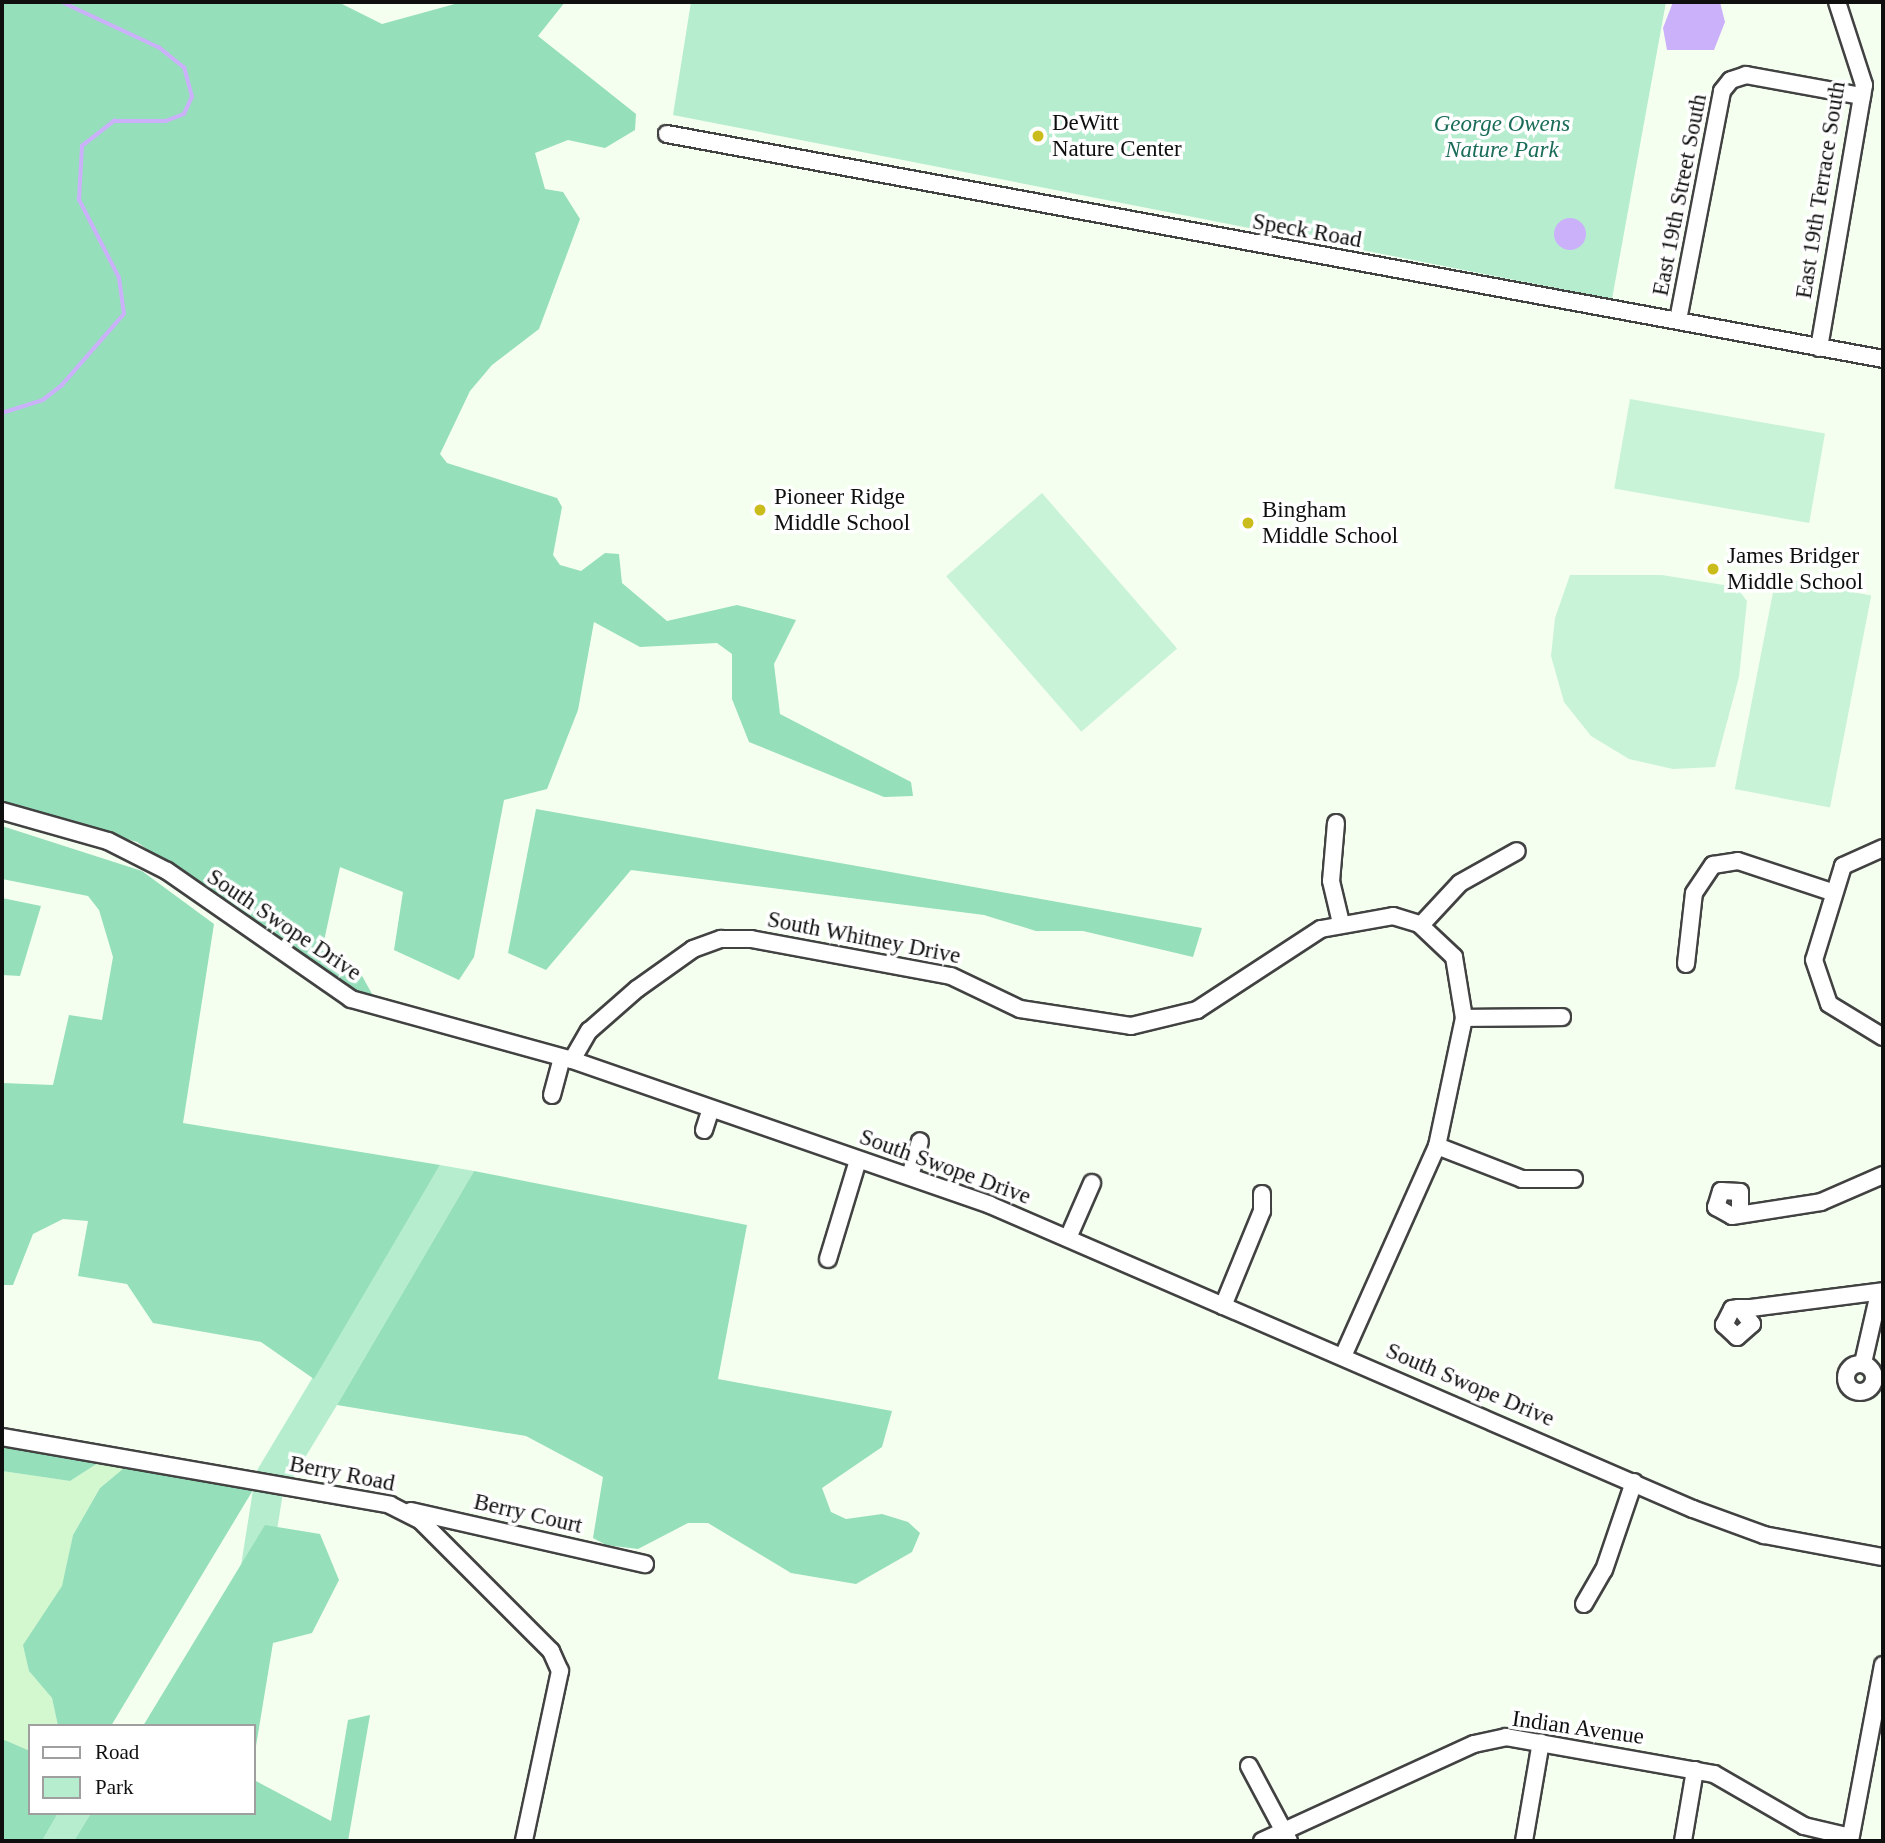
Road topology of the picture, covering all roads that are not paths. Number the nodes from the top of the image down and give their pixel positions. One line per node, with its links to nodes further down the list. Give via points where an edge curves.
1 (1837, 2): 2 (street, East 19th Terrace South, via 1861,70)
2 (1862, 96): 4 (street, East 19th Street South, via 1746,75 1731,80 1723,91); 5 (street, East 19th Terrace South)
3 (667, 134): 4 (street, Speck Road)
4 (1678, 320): 5 (street, Speck Road)
5 (1819, 348): 6 (street, Speck Road)
6 (1883, 359)
7 (2, 811): 18 (street, South Swope Drive, via 108,841 167,871 351,999)
8 (1336, 823): 12 (street, via 1331,881)
9 (1883, 848): 11 (street, via 1852,858)
10 (1517, 851): 13 (street, via 1460,883)
11 (1832, 892): 14 (street, via 1738,861 1713,865 1694,892); 17 (street, via 1814,960 1821,993 1847,1020)
12 (1341, 923): 13 (street, South Whitney Drive, via 1393,916); 18 (street, South Whitney Drive, via 1297,942 1197,1010 1131,1027 1020,1009 951,976 751,939 721,939 694,949 637,989 589,1031)
13 (1421, 925): 16 (street, via 1454,957)
14 (1686, 964)
15 (1562, 1017): 16 (street)
16 (1464, 1018): 23 (street)
17 (1883, 1037)
18 (567, 1059): 19 (street, South Whitney Drive); 20 (street, South Swope Drive)
19 (552, 1095)
20 (711, 1109): 21 (street); 24 (street, South Swope Drive)
21 (704, 1130)
22 (920, 1141): 26 (street)
23 (1437, 1146): 27 (street, via 1522,1179); 36 (street)
24 (858, 1160): 26 (street, South Swope Drive); 32 (street)
25 (1883, 1175): 30 (street, via 1821,1202)
26 (910, 1176): 31 (street, South Swope Drive)
27 (1574, 1179)
28 (1092, 1183): 31 (street)
29 (1262, 1194): 34 (street, via 1262,1212)
30 (1740, 1213)
31 (1068, 1238): 34 (street, South Swope Drive)
32 (828, 1259)
33 (1881, 1292): 35 (street); 37 (street)
34 (1223, 1306): 36 (street, South Swope Drive)
35 (1740, 1308)
36 (1344, 1354): 39 (street, South Swope Drive)
37 (1863, 1363)
38 (2, 1437): 40 (street, Berry Road)
39 (1634, 1482): 41 (street, South Swope Drive, via 1763,1535); 43 (street, via 1604,1570)
40 (402, 1508): 42 (street, Berry Court); 50 (street, Berry Road, via 551,1651 560,1671)
41 (1883, 1557)
42 (645, 1564)
43 (1584, 1604)
44 (1883, 1665): 49 (street)
45 (1541, 1742): 47 (street, Indian Avenue); 48 (street, Indian Avenue, via 1506,1737 1474,1744); 52 (street)
46 (1249, 1766): 48 (street)
47 (1695, 1770): 49 (street, Indian Avenue, via 1734,1782 1804,1826); 53 (street)
48 (1286, 1836): 51 (street, Indian Avenue)
49 (1850, 1839)
50 (524, 1841)
51 (1262, 1841)
52 (1524, 1841)
53 (1684, 1841)

